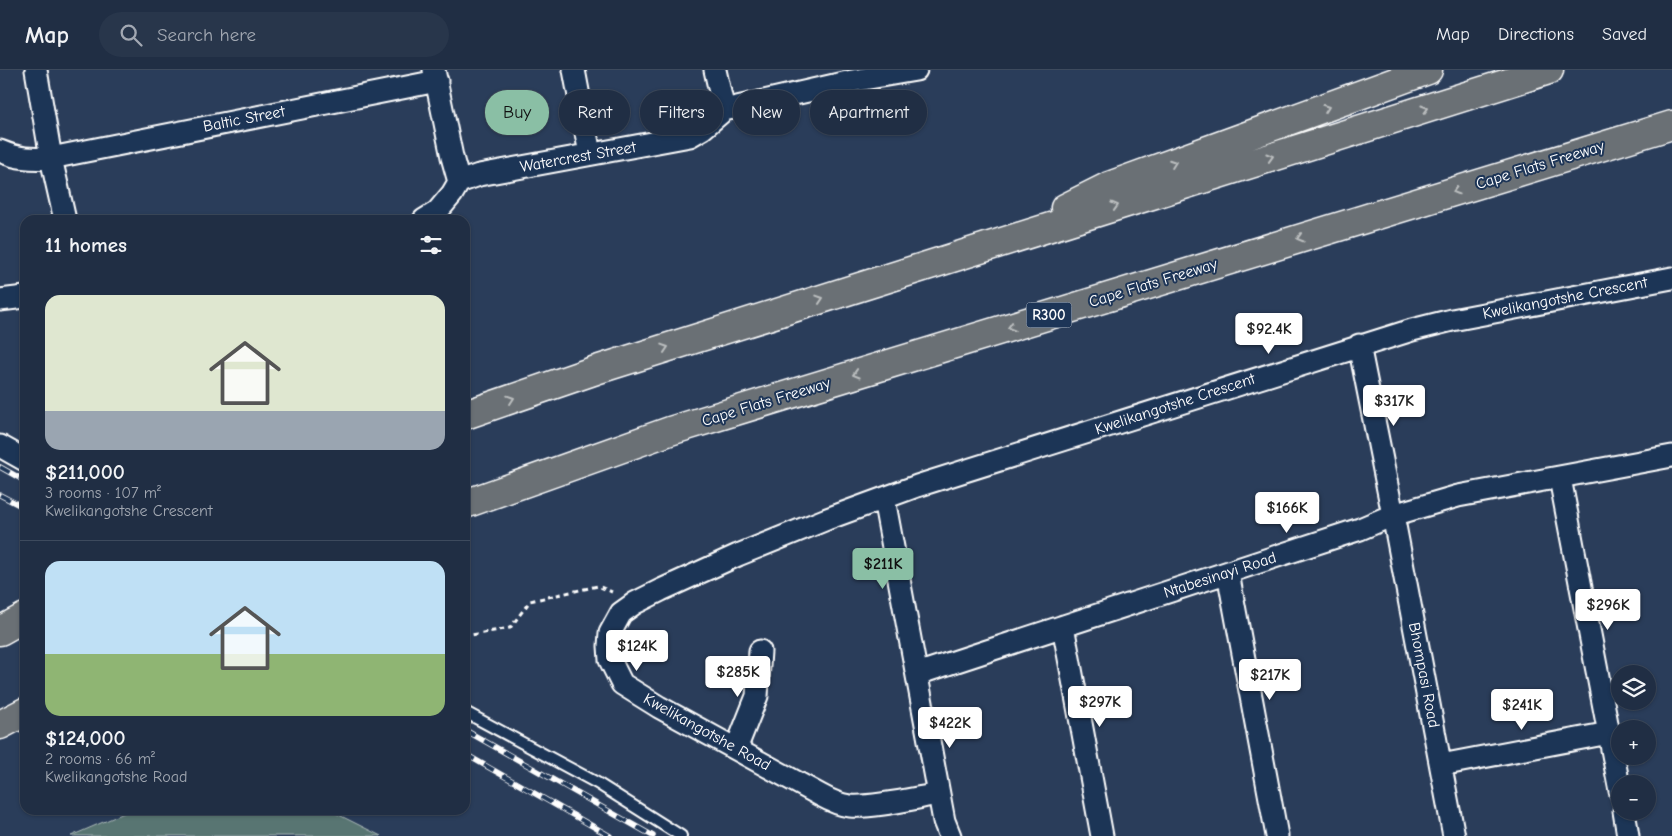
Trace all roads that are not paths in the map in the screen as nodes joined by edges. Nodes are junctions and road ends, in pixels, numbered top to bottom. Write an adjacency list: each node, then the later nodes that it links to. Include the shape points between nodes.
1 (36, 70): 15 (street)
2 (574, 70): 14 (street)
3 (716, 70): 9 (street)
4 (916, 70): 8 (street, Watercrest Street)
5 (1428, 70): 19 (highway, one-way to 5, via 1109,186)
6 (1549, 70): 19 (highway, one-way to 6)
7 (435, 76): 15 (street, Baltic Street); 16 (street)
8 (851, 76): 9 (street, Watercrest Street)
9 (724, 110): 14 (street, Watercrest Street, via 690,136)
10 (1672, 124): 11 (highway, Cape Flats Freeway / R300)
11 (1636, 136): 12 (highway); 30 (highway, Cape Flats Freeway / R300, one-way to 30, via 670,431)
12 (1672, 137)
13 (0, 151): 15 (street, Baltic Street, via 26,159)
14 (590, 154): 16 (street, Watercrest Street, via 479,175)
15 (51, 158): 17 (street)
16 (459, 182): 18 (street)
17 (64, 215)
18 (432, 215)
19 (985, 247): 24 (highway, one-way to 19)
20 (1672, 278): 23 (street, Kwelikangotshe Crescent, via 1452,320)
21 (20, 298): 22 (street)
22 (0, 300)
23 (1359, 345): 29 (street, Kwelikangotshe Crescent); 31 (street, Bhompasi Road)
24 (470, 413)
25 (0, 446): 27 (street)
26 (1672, 456): 28 (street, Ntabesinayi Road)
27 (20, 457)
28 (1560, 478): 31 (street, Ntabesinayi Road, via 1458,496); 41 (street)
29 (884, 499): 37 (street); 42 (street, Kwelikangotshe Road, via 738,555 635,603 621,613 610,633 609,646 610,660 622,684)
30 (470, 502)
31 (1393, 515): 32 (street, Ntabesinayi Road); 43 (street, Bhompasi Road)
32 (1228, 573): 34 (street, Ntabesinayi Road); 50 (street)
33 (20, 620): 35 (highway)
34 (1063, 626): 37 (street, Ntabesinayi Road); 49 (street)
35 (0, 631)
36 (760, 651): 42 (street, via 758,696)
37 (917, 674): 45 (street)
38 (20, 714): 40 (highway)
39 (470, 715): 47 (lane, via 597,783)
40 (0, 724)
41 (1609, 734): 43 (street); 44 (street)
42 (736, 749): 45 (street, Kwelikangotshe Road, via 832,802 850,806)
43 (1441, 764): 51 (street, Bhompasi Road)
44 (1617, 775)
45 (940, 794): 48 (street)
46 (1625, 820): 52 (street)
47 (681, 836)
48 (950, 836)
49 (1102, 836)
50 (1277, 836)
51 (1454, 836)
52 (1628, 836)

